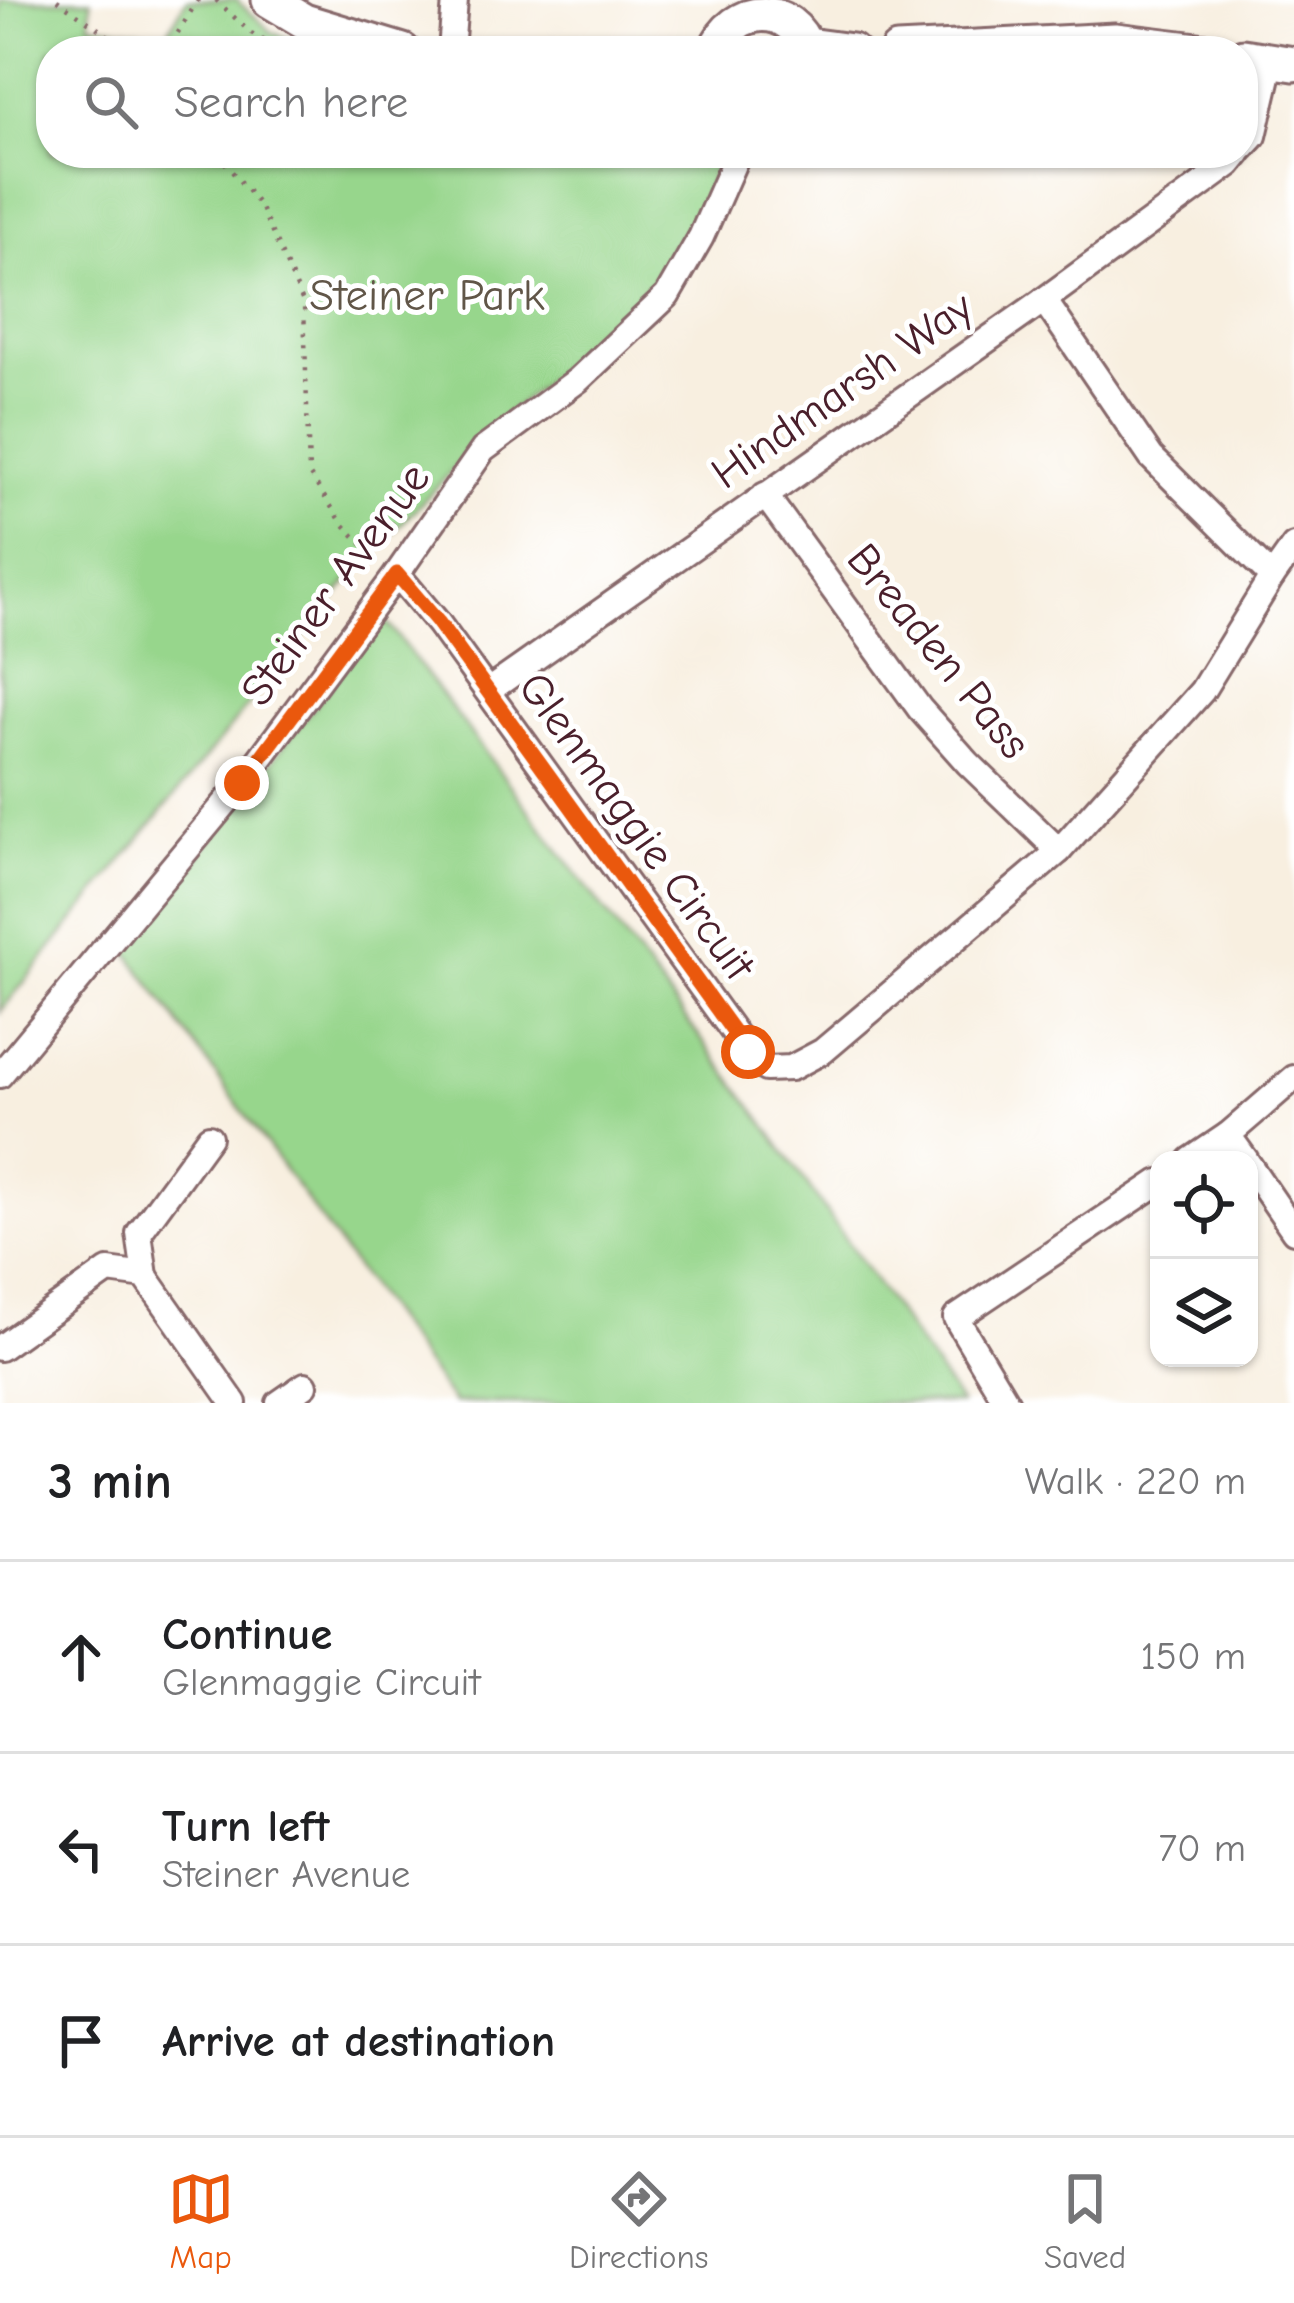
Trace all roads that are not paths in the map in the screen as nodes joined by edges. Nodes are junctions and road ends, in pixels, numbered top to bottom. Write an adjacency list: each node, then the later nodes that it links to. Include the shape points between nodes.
1 (269, 0): 4 (street)
2 (455, 0): 5 (street)
3 (782, 22): 6 (street, via 735,22); 7 (street)
4 (354, 36)
5 (452, 36)
6 (724, 36)
7 (816, 36)
8 (1270, 59): 9 (street, Hindmarsh Way)
9 (1258, 117)
10 (731, 168): 15 (street, Steiner Avenue, via 667,296 578,380 483,450)
11 (1225, 168): 12 (street, Hindmarsh Way)
12 (1044, 300): 13 (street, Hindmarsh Way); 16 (street, via 1151,458)
13 (765, 495): 17 (street, Hindmarsh Way); 18 (street, Breaden Pass, via 920,709)
14 (1294, 546): 16 (street, Glenmaggie Circuit)
15 (397, 574): 17 (street, Glenmaggie Circuit); 19 (street, Steiner Avenue, via 242,783)
16 (1272, 577): 18 (street, Glenmaggie Circuit, via 1202,691)
17 (488, 691): 18 (street, Glenmaggie Circuit, via 766,1069 823,1052)
18 (1059, 851)
19 (0, 1076)
20 (1294, 1078): 21 (street)
21 (1228, 1135): 23 (street); 24 (street)
22 (208, 1137): 28 (street, via 139,1233)
23 (1204, 1151)
24 (1239, 1151)
25 (1258, 1178): 27 (street)
26 (1150, 1187): 33 (street, via 956,1318)
27 (1294, 1231)
28 (145, 1276): 29 (street, via 109,1271); 31 (street)
29 (0, 1348)
30 (305, 1385): 32 (street)
31 (234, 1403)
32 (279, 1403)
33 (1007, 1403)

